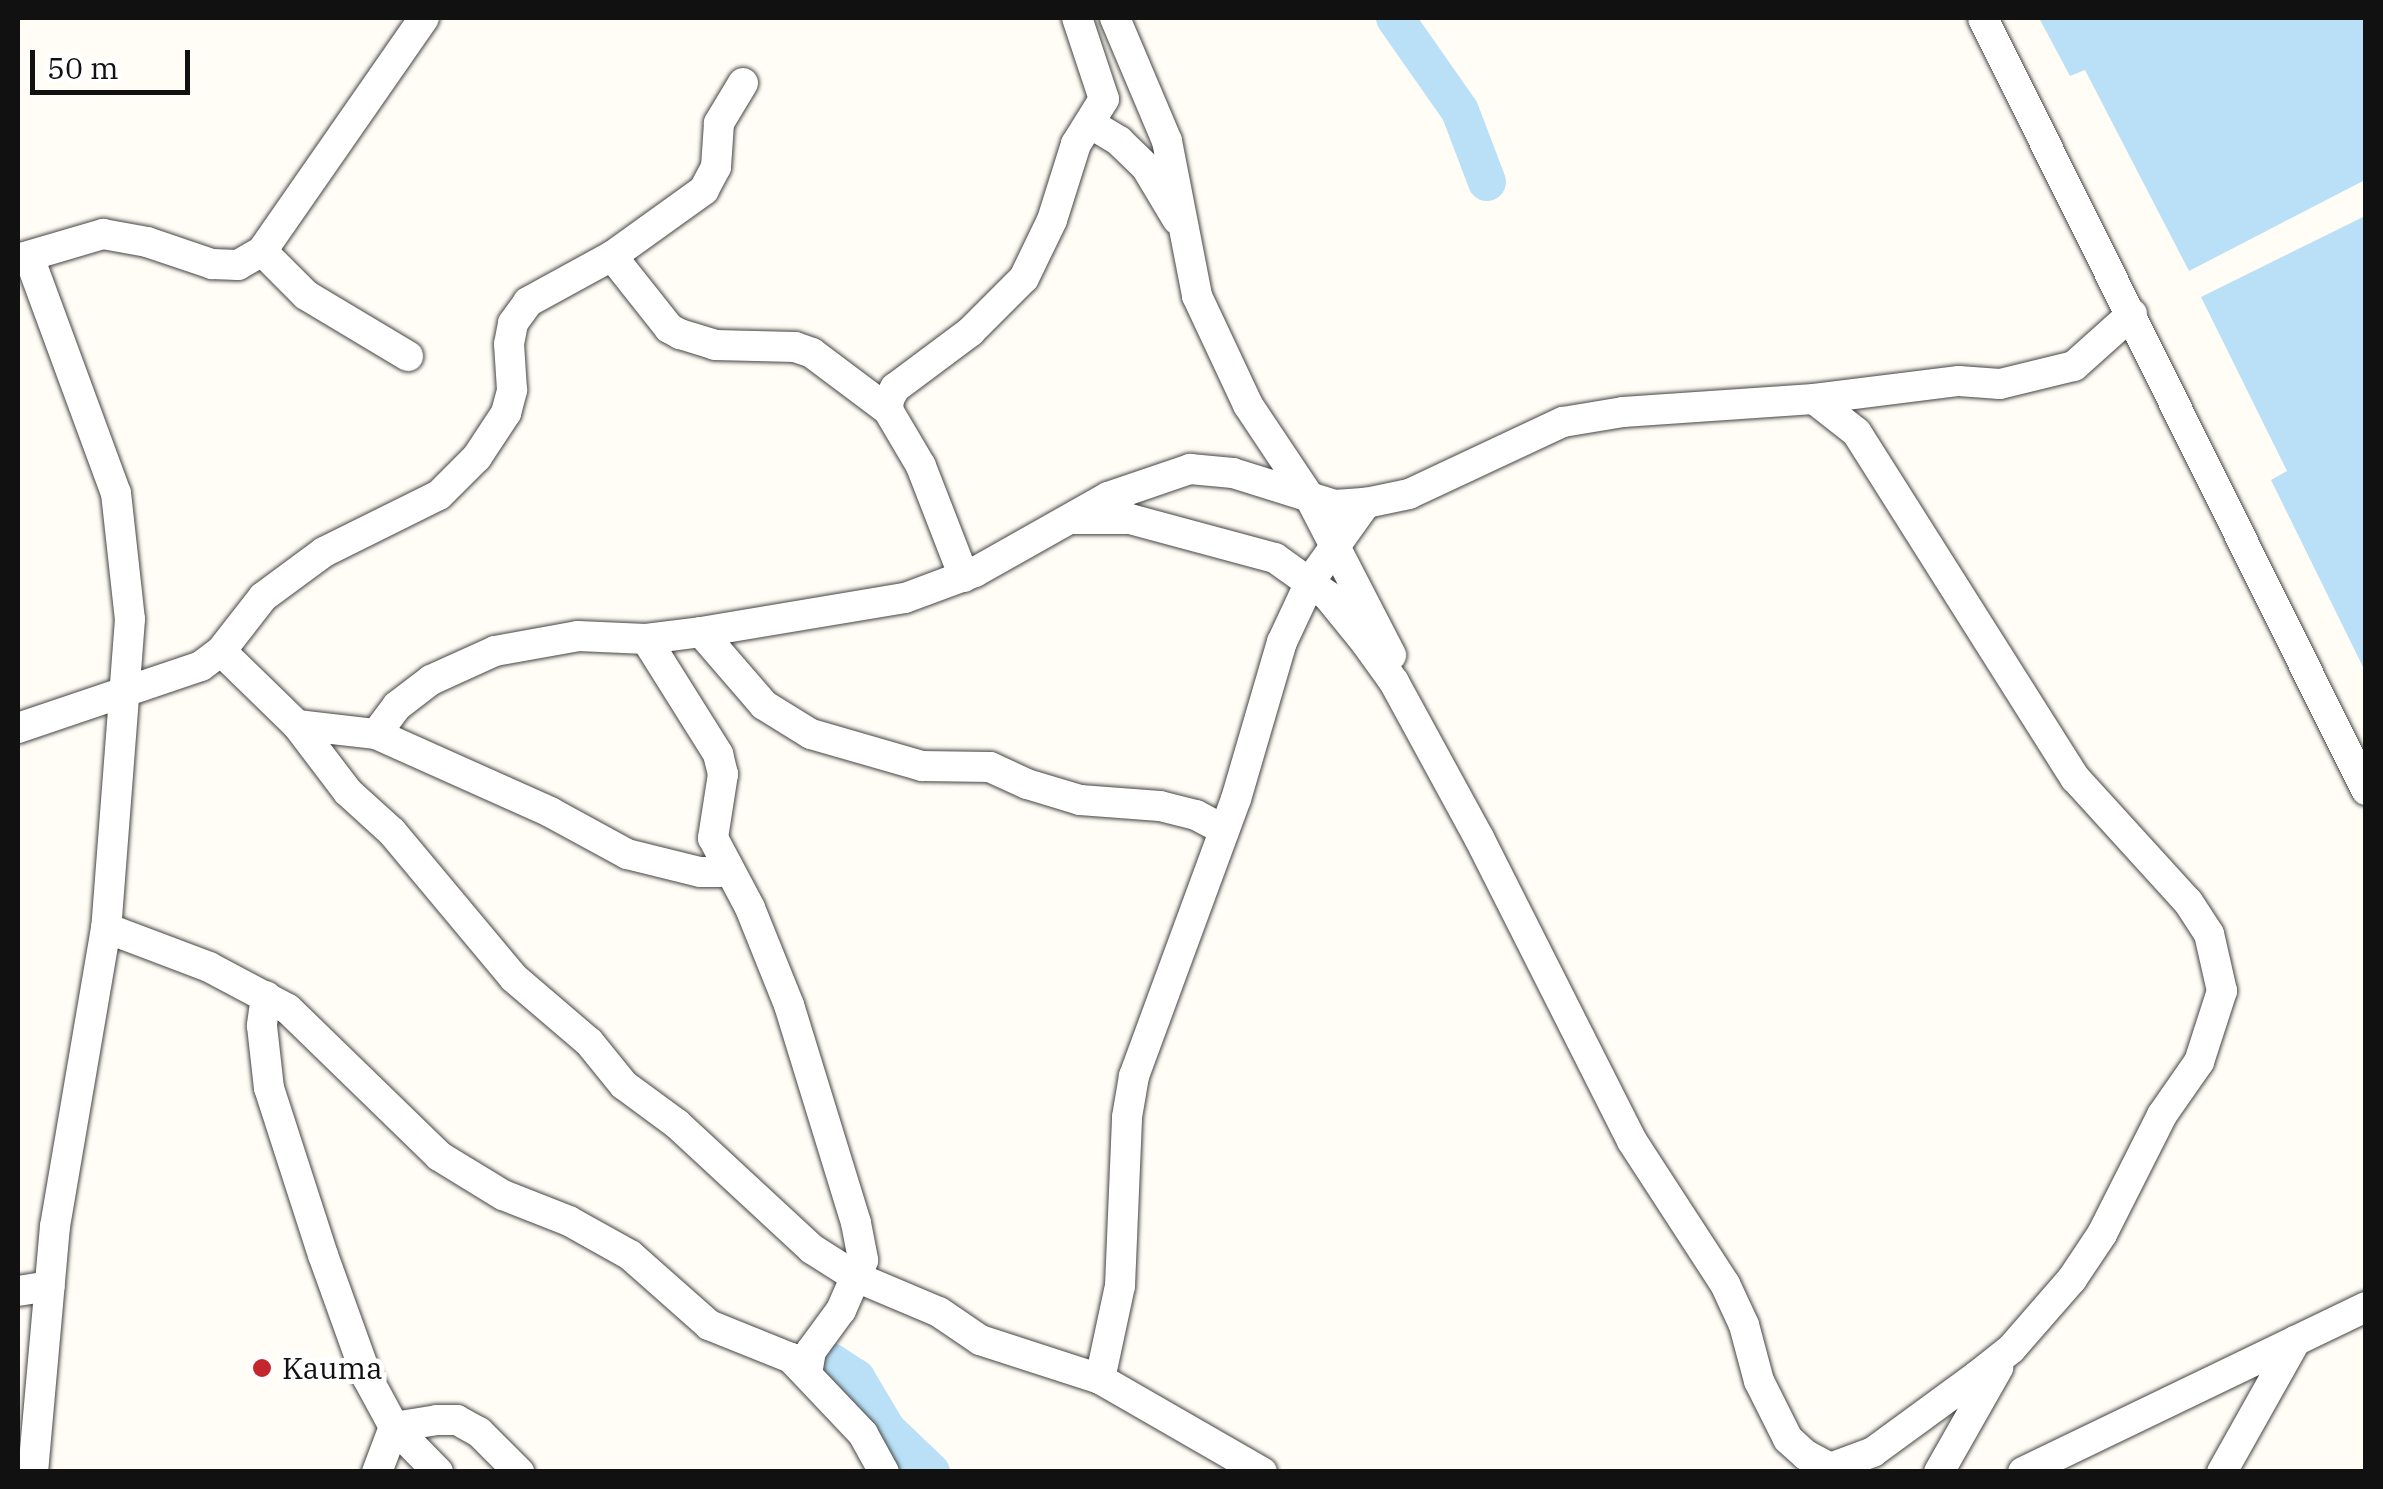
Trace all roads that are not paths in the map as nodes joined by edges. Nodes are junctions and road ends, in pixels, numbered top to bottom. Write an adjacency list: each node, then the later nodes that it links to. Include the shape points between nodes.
1 (424, 18): 8 (street)
2 (1077, 18): 6 (street, via 1104,99)
3 (1115, 18): 7 (street, via 1167,141 1179,183)
4 (1983, 18): 11 (street)
5 (742, 84): 9 (street, via 719,124 716,167 704,190)
6 (1091, 124): 7 (street, via 1146,167); 14 (street, via 1076,144 1052,220 1024,278 970,332 895,388)
7 (1181, 226): 15 (street, via 1198,296 1248,405)
8 (262, 251): 10 (street, via 238,264 212,264 104,234); 12 (street, via 306,295)
9 (612, 256): 14 (street, via 669,328 716,344 812,354); 23 (street, via 528,302 511,334 506,413 456,480 409,512 324,552 263,597)
10 (23, 258): 25 (street, via 116,492 130,619)
11 (2132, 314): 13 (street, via 2074,366 2000,384 1959,382); 29 (street)
12 (408, 356)
13 (1814, 399): 16 (street, via 1562,422 1409,494); 38 (street, via 1856,432 2075,778 2188,902 2219,964 2222,991 2199,1062 2162,1115 2092,1250)
14 (888, 410): 19 (street, via 921,466)
15 (1310, 498): 16 (street); 17 (street, via 1233,472 1190,469 1146,480); 18 (street)
16 (1366, 503): 18 (street)
17 (1071, 519): 19 (street); 20 (street, via 1180,530 1274,558)
18 (1335, 546): 20 (street); 24 (street, via 1390,648)
19 (964, 577): 21 (street, via 905,598)
20 (1311, 580): 24 (street); 30 (street, via 1262,699)
21 (701, 632): 22 (street); 30 (street, via 764,705 811,734 922,766 990,766 1080,800 1160,806 1196,814)
22 (646, 639): 28 (street, via 578,636 495,650 431,680 396,706); 31 (street, via 718,754 722,774 713,838)
23 (221, 651): 25 (street, via 176,678); 26 (street)
24 (1394, 682): 42 (street, via 1632,1141 1726,1284 1759,1381 1788,1438)
25 (127, 690): 27 (street); 32 (street)
26 (297, 725): 28 (street); 34 (street, via 514,978 768,1212)
27 (18, 728)
28 (376, 734): 31 (street, via 627,854 700,872)
29 (2366, 790)
30 (1224, 830): 40 (street, via 1134,1076 1126,1117 1120,1286)
31 (730, 872): 34 (street, via 768,950 805,1055 856,1223 863,1260)
32 (106, 928): 33 (street); 35 (street, via 75,1096)
33 (266, 996): 39 (street, via 313,1030 439,1156 503,1194 596,1234 630,1255 708,1325 792,1358); 41 (street, via 263,1050 280,1128 367,1377)
34 (856, 1277): 39 (street, via 811,1351); 40 (street, via 938,1312 980,1340)
35 (27, 1288): 43 (street)
36 (2366, 1307): 37 (street)
37 (2296, 1340): 50 (street); 51 (street)
38 (2010, 1349): 42 (street, via 1873,1452); 49 (street)
39 (808, 1373): 47 (street, via 864,1434)
40 (1100, 1379): 48 (street)
41 (394, 1427): 44 (street); 45 (street); 46 (street, via 457,1420)
42 (1831, 1470)
43 (33, 1472)
44 (377, 1472)
45 (438, 1472)
46 (520, 1472)
47 (884, 1472)
48 (1262, 1472)
49 (1939, 1472)
50 (2023, 1472)
51 (2222, 1472)

